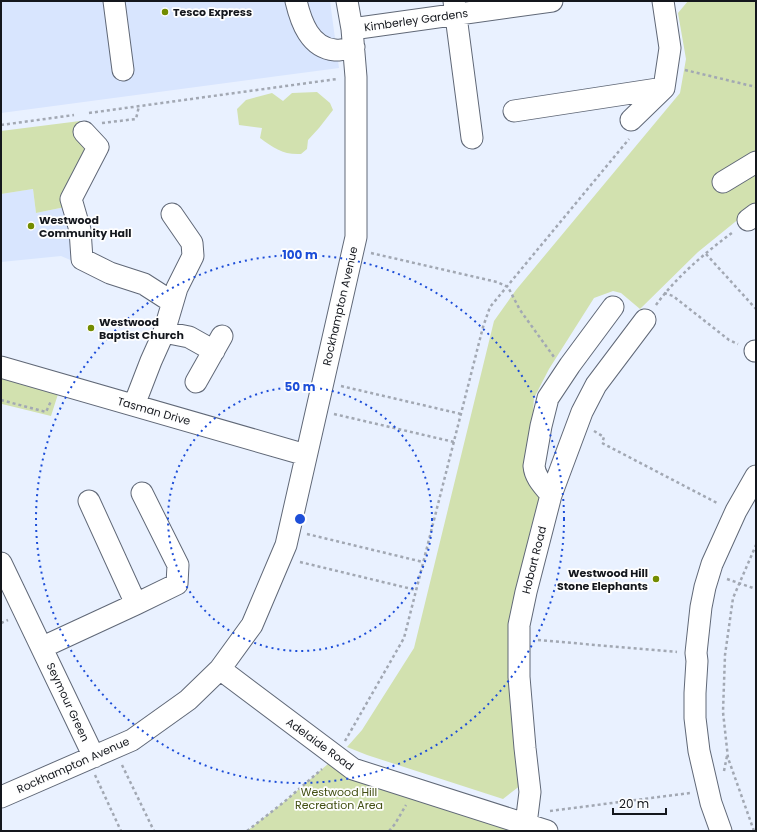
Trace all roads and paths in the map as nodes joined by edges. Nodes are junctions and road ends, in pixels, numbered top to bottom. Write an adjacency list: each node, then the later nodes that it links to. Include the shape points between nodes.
1 (114, 1): 9 (street)
2 (296, 1): 7 (street, Kimberley Gardens, via 304,28 322,47 335,51)
3 (347, 1): 7 (street, Rockhampton Avenue)
4 (552, 1): 6 (street, Kimberley Gardens)
5 (662, 1): 8 (street, via 670,48)
6 (455, 8): 7 (street, Kimberley Gardens); 18 (street)
7 (353, 38): 10 (street, Rockhampton Avenue)
8 (667, 66): 11 (path); 12 (street)
9 (123, 70)
10 (356, 76): 13 (path); 23 (street, Rockhampton Avenue, via 356,237)
11 (756, 87)
12 (664, 88): 14 (street); 16 (street)
13 (139, 106): 15 (path); 15 (path, via 136,119 83,125)
14 (514, 110)
15 (82, 120): 17 (path); 27 (street, via 98,147 71,199 80,230 82,259 110,273 144,284)
16 (631, 120): 25 (path, via 637,129)
17 (1, 125)
18 (472, 138)
19 (756, 162): 20 (street)
20 (723, 182)
21 (172, 214): 27 (street, via 192,243 193,256)
22 (752, 217): 24 (path)
23 (353, 249): 25 (path); 35 (street, Rockhampton Avenue)
24 (706, 254): 26 (path); 29 (path)
25 (508, 287): 37 (path, via 520,310 556,359); 41 (path, via 490,307)
26 (664, 293): 30 (path); 32 (path, via 673,296 732,342)
27 (172, 302): 31 (street)
28 (613, 307): 37 (street)
29 (756, 309)
30 (645, 320): 42 (street, Hobart Road, via 596,385)
31 (164, 332): 34 (street, via 218,344); 39 (street)
32 (756, 351)
33 (1, 367): 36 (street, Tasman Drive)
34 (196, 382)
35 (323, 382): 40 (street, Rockhampton Avenue); 41 (path)
36 (57, 383): 38 (path, via 46,412); 39 (street, Tasman Drive)
37 (557, 385): 47 (street, via 548,398 534,466 537,477)
38 (1, 400)
39 (134, 405): 44 (street, Tasman Drive)
40 (316, 410): 43 (path); 44 (street, Rockhampton Avenue)
41 (461, 414): 43 (path)
42 (578, 421): 47 (street, Hobart Road); 49 (path, via 604,437 602,443)
43 (454, 442): 53 (path)
44 (306, 455): 50 (street, Rockhampton Avenue)
45 (756, 476): 49 (street)
46 (142, 493): 58 (street, via 178,565 177,584)
47 (551, 495): 59 (street, Hobart Road, via 526,592 519,625)
48 (89, 501): 58 (street)
49 (736, 511): 61 (street, via 712,564 705,587)
50 (289, 530): 52 (street, Rockhampton Avenue); 53 (path)
51 (756, 545): 55 (path)
52 (280, 558): 57 (path); 62 (street, Rockhampton Avenue, via 252,625)
53 (423, 562): 57 (path)
54 (1, 563): 60 (street, Seymour Green)
55 (740, 582): 56 (path); 76 (path, via 733,598 725,655 723,712 728,758)
56 (756, 589)
57 (416, 590): 64 (path, via 404,638)
58 (136, 604): 60 (street)
59 (520, 639): 61 (path); 70 (street, Hobart Road, via 519,677 530,792)
60 (43, 648): 65 (street, Seymour Green)
61 (696, 653): 67 (street, via 695,718)
62 (220, 669): 63 (street, Rockhampton Avenue, via 188,700 132,740); 64 (street, Adelaide Road)
63 (114, 748): 65 (street, Rockhampton Avenue); 72 (path)
64 (336, 757): 66 (street, Adelaide Road, via 352,769); 73 (path)
65 (91, 758): 68 (street, Rockhampton Avenue); 71 (path)
66 (414, 789): 70 (street, Adelaide Road); 74 (path)
67 (708, 791): 69 (path); 75 (street)
68 (1, 797)
69 (548, 821): 70 (street, Adelaide Road)
70 (526, 824)
71 (122, 831)
72 (154, 831)
73 (246, 831)
74 (389, 831)
75 (721, 831)
76 (754, 831)

